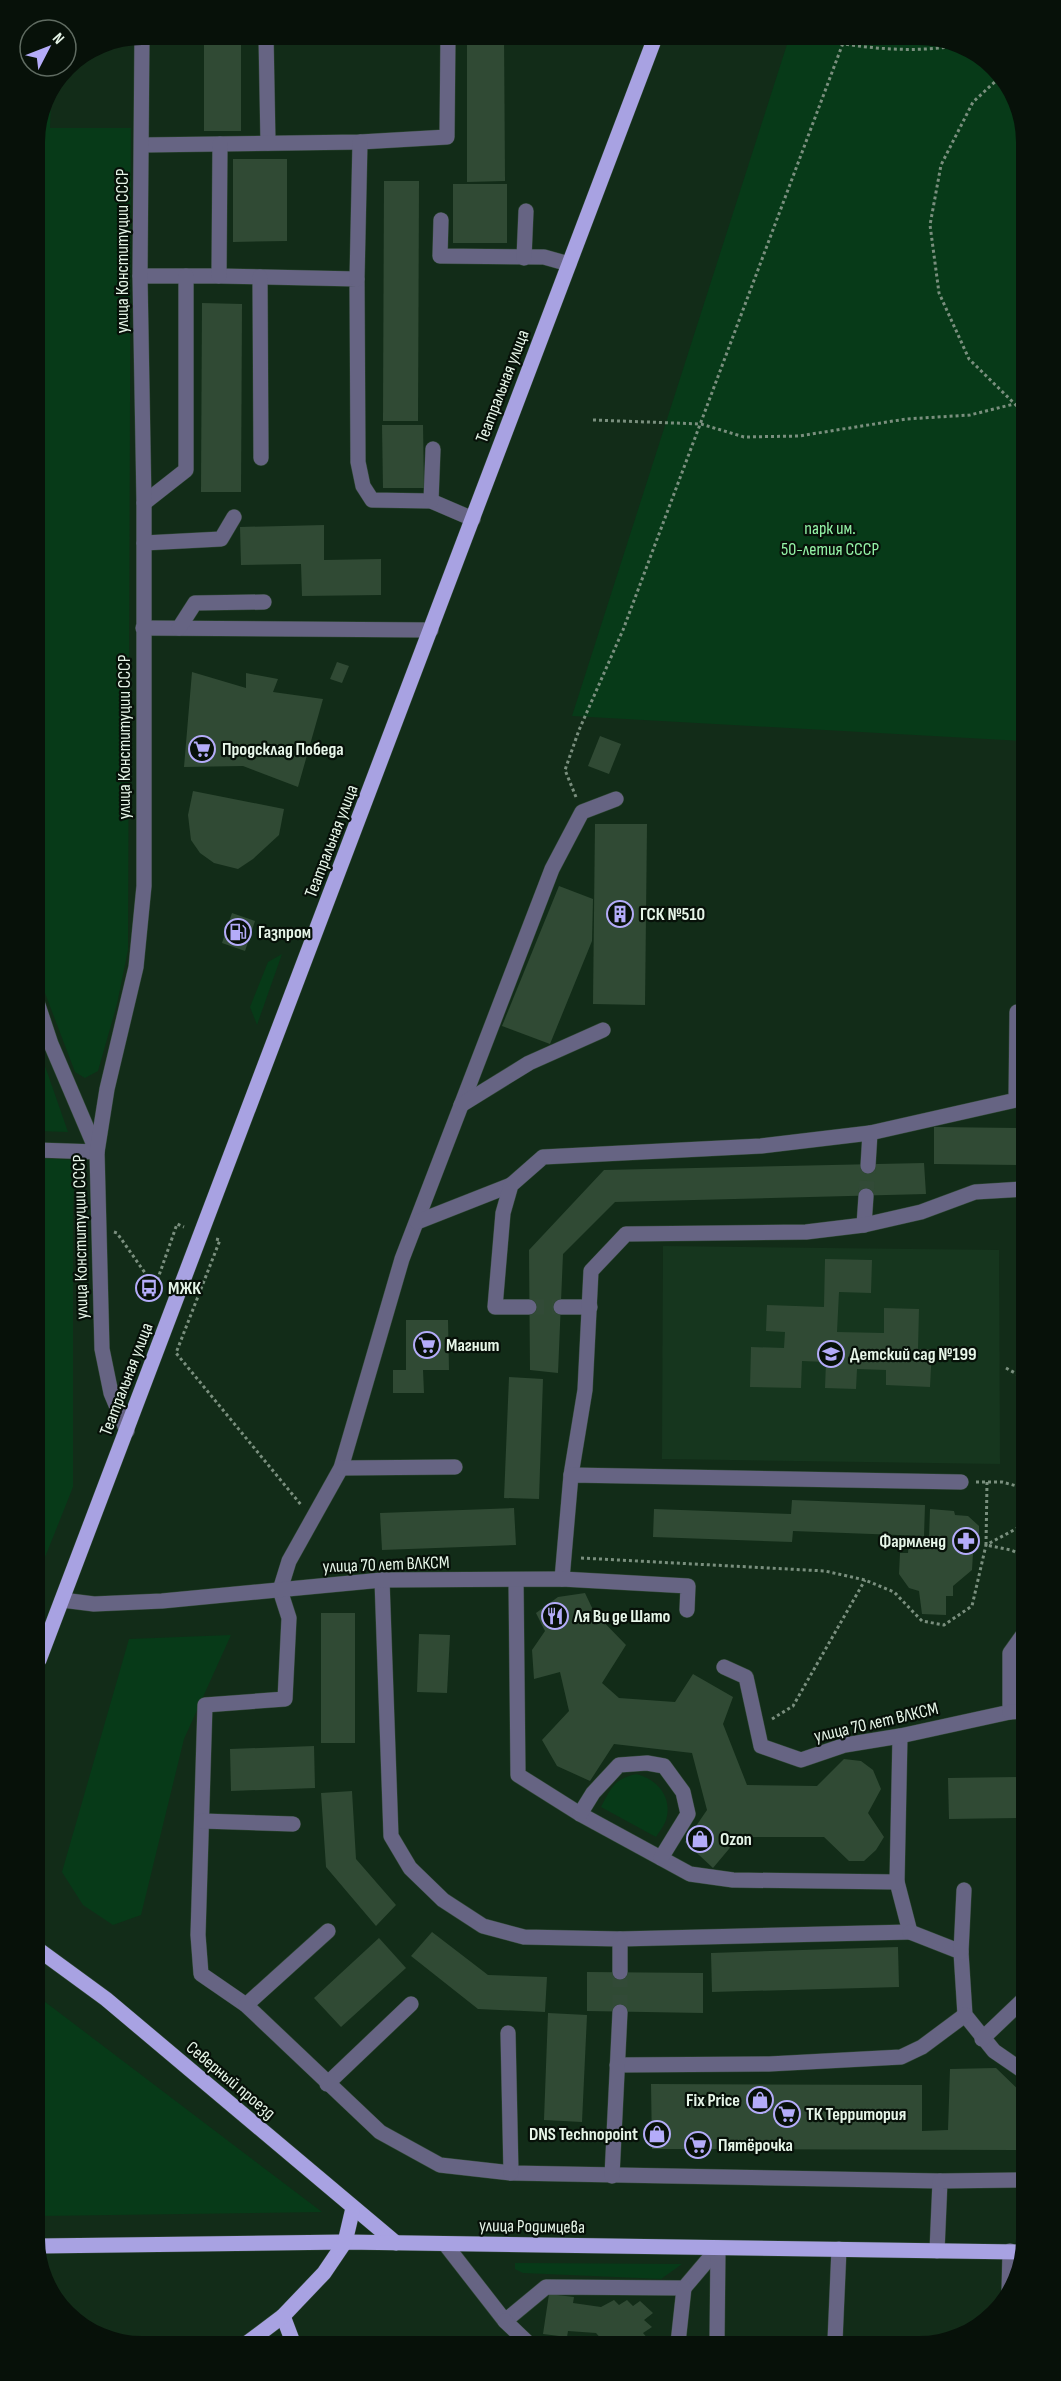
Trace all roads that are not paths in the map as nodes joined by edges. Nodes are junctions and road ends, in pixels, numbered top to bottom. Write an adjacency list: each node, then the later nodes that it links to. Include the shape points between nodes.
1 (142, 45): 8 (street, улица Конституции СССР)
2 (266, 45): 6 (street)
3 (448, 45): 5 (street, via 447,137)
4 (652, 45): 12 (main road, Театральная улица)
5 (360, 142): 6 (street); 17 (street)
6 (268, 143): 7 (street)
7 (220, 144): 8 (street); 15 (street)
8 (142, 145): 13 (street, улица Конституции СССР)
9 (526, 211): 11 (street)
10 (441, 220): 11 (street, via 440,256)
11 (524, 258): 12 (street, via 544,257)
12 (569, 264): 23 (main road, Театральная улица)
13 (140, 276): 14 (street); 21 (street, улица Конституции СССР)
14 (186, 276): 15 (street); 21 (street, via 186,470)
15 (219, 276): 16 (street)
16 (260, 277): 17 (street); 19 (street)
17 (357, 279): 20 (street, via 358,462 363,486 372,501)
18 (433, 449): 20 (street)
19 (261, 458)
20 (431, 501): 23 (street)
21 (144, 503): 24 (street, улица Конституции СССР)
22 (234, 517): 24 (street, via 222,539)
23 (473, 519): 28 (main road, Театральная улица)
24 (144, 543): 26 (street, улица Конституции СССР)
25 (264, 602): 27 (street, via 195,603)
26 (143, 628): 27 (street); 36 (street, улица Конституции СССР, via 141,926)
27 (179, 628): 28 (street)
28 (430, 630): 46 (main road, Театральная улица)
29 (616, 799): 33 (street, via 582,812 552,868)
30 (45, 1026): 36 (street)
31 (603, 1030): 33 (street, via 529,1063)
32 (1016, 1100): 34 (street)
33 (461, 1105): 41 (street)
34 (870, 1133): 37 (street); 38 (street, via 761,1146 543,1157)
35 (45, 1150): 36 (street)
36 (97, 1152): 46 (street, улица Конституции СССР, via 102,1349 111,1393)
37 (868, 1166)
38 (511, 1185): 41 (street); 43 (street, via 503,1213 495,1307)
39 (1016, 1189): 42 (street, via 975,1191 921,1212)
40 (866, 1196): 42 (street)
41 (417, 1221): 48 (street, via 402,1259)
42 (864, 1225): 45 (street, via 806,1232 626,1234 591,1271)
43 (529, 1307)
44 (561, 1307): 45 (street)
45 (590, 1307): 49 (street, via 585,1390)
46 (127, 1431): 55 (main road, Театральная улица)
47 (455, 1467): 48 (street)
48 (341, 1468): 54 (street, via 289,1561)
49 (571, 1475): 50 (street); 51 (street)
50 (961, 1482)
51 (562, 1579): 53 (street, улица 70 лет ВЛКСМ); 56 (street, улица 70 лет ВЛКСМ, via 688,1586)
52 (382, 1580): 53 (street, улица 70 лет ВЛКСМ); 54 (street, улица 70 лет ВЛКСМ); 71 (street, via 391,1836 410,1868 443,1900 483,1926 524,1937)
53 (516, 1580): 63 (street, via 518,1775)
54 (280, 1590): 55 (street, улица 70 лет ВЛКСМ, via 162,1601 94,1604); 64 (street, via 289,1618 285,1699 205,1705)
55 (62, 1600): 57 (main road, Театральная улица)
56 (687, 1610)
57 (45, 1644)
58 (1016, 1645): 60 (street, улица 70 лет ВЛКСМ, via 1010,1653)
59 (724, 1667): 62 (street, улица 70 лет ВЛКСМ, via 746,1677 761,1746 801,1760 844,1745)
60 (1016, 1696)
61 (1016, 1711): 62 (street, улица 70 лет ВЛКСМ)
62 (900, 1736): 67 (street)
63 (580, 1814): 66 (street); 66 (street, via 619,1765 664,1766 683,1792 688,1814)
64 (201, 1821): 65 (street); 76 (street, via 201,1974)
65 (293, 1824)
66 (662, 1858): 67 (street, via 690,1874 733,1880)
67 (897, 1882): 70 (street)
68 (964, 1890): 72 (street)
69 (328, 1931): 76 (street)
70 (910, 1932): 71 (street); 72 (street)
71 (620, 1939): 74 (street)
72 (961, 1952): 79 (street)
73 (45, 1954): 89 (main road, Северный проезд, via 106,1999)
74 (620, 1972)
75 (411, 2004): 84 (street)
76 (246, 2005): 84 (street)
77 (1016, 2007): 81 (street)
78 (620, 2012): 82 (street)
79 (965, 2014): 81 (street); 82 (street, via 922,2047 901,2057 769,2064)
80 (508, 2033): 85 (street)
81 (982, 2039): 83 (street)
82 (617, 2065): 86 (street)
83 (1016, 2066)
84 (327, 2084): 85 (street, via 380,2132 440,2165)
85 (511, 2173): 86 (street)
86 (612, 2176): 88 (street)
87 (1016, 2180): 88 (street)
88 (940, 2181): 96 (street)
89 (353, 2208): 90 (main road); 91 (main road, Северный проезд)
90 (345, 2242): 91 (main road, улица Родимцева); 93 (main road, улица Родимцева); 99 (main road, via 324,2273)
91 (396, 2243): 92 (main road, улица Родимцева)
92 (446, 2244): 94 (main road, улица Родимцева); 100 (street)
93 (46, 2246)
94 (718, 2248): 95 (main road, улица Родимцева); 98 (street); 105 (street)
95 (839, 2249): 96 (main road, улица Родимцева); 106 (street)
96 (937, 2251): 97 (main road, улица Родимцева)
97 (1015, 2251)
98 (684, 2288): 100 (street, via 546,2287); 104 (street)
99 (284, 2316): 101 (main road); 102 (main road)
100 (505, 2321): 103 (street)
101 (257, 2336)
102 (291, 2336)
103 (521, 2336)
104 (679, 2336)
105 (717, 2336)
106 (835, 2336)

